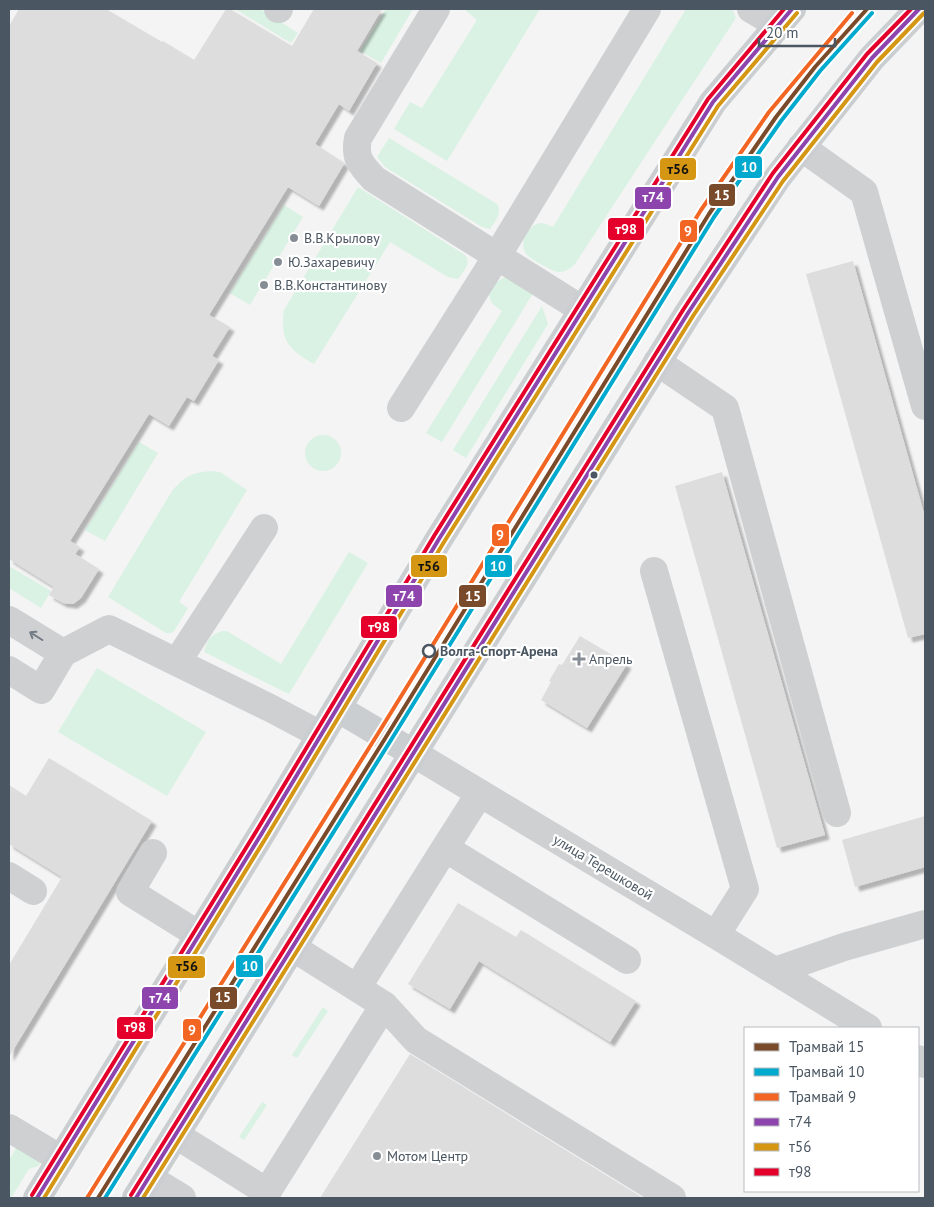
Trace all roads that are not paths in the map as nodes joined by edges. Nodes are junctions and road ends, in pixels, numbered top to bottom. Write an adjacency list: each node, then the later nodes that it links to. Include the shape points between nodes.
1 (436, 9): 7 (street, via 358,138 358,159 374,179)
2 (648, 9): 7 (street)
3 (751, 9): 5 (street)
4 (919, 9): 6 (main road, via 872,58)
5 (785, 17): 8 (main road, via 714,102)
6 (801, 147): 9 (main road); 10 (street, via 864,192)
7 (497, 256): 8 (street); 11 (street)
8 (583, 310): 18 (main road)
9 (657, 362): 20 (main road); 22 (street, via 725,408)
10 (925, 406)
11 (401, 408)
12 (264, 528): 16 (street)
13 (654, 570): 29 (street, via 745,889)
14 (9, 620): 15 (street, one-way to 14)
15 (63, 653): 16 (street, via 109,629); 17 (street, via 41,690)
16 (177, 662): 19 (street)
17 (9, 670)
18 (337, 708): 19 (main road); 20 (main road, улица Терешковой)
19 (321, 735): 28 (main road)
20 (414, 753): 21 (street, улица Терешковой); 30 (main road)
21 (480, 793): 23 (street); 29 (street, улица Терешковой)
22 (837, 813)
23 (445, 848): 31 (street); 33 (street)
24 (153, 853): 28 (street, via 130,892)
25 (9, 876): 26 (street)
26 (33, 891)
27 (925, 924): 32 (street)
28 (199, 934): 38 (main road)
29 (716, 934): 32 (street, улица Терешковой)
30 (292, 947): 33 (street); 37 (main road)
31 (626, 960)
32 (775, 971): 35 (street, улица Терешковой)
33 (358, 988): 34 (street)
34 (384, 1005): 37 (street, via 267,1192); 42 (street, via 416,1040)
35 (866, 1027)
36 (9, 1128): 38 (street)
37 (176, 1134): 39 (main road)
38 (61, 1159): 40 (main road)
39 (143, 1188): 41 (street)
40 (37, 1198)
41 (182, 1198)
42 (672, 1198)

